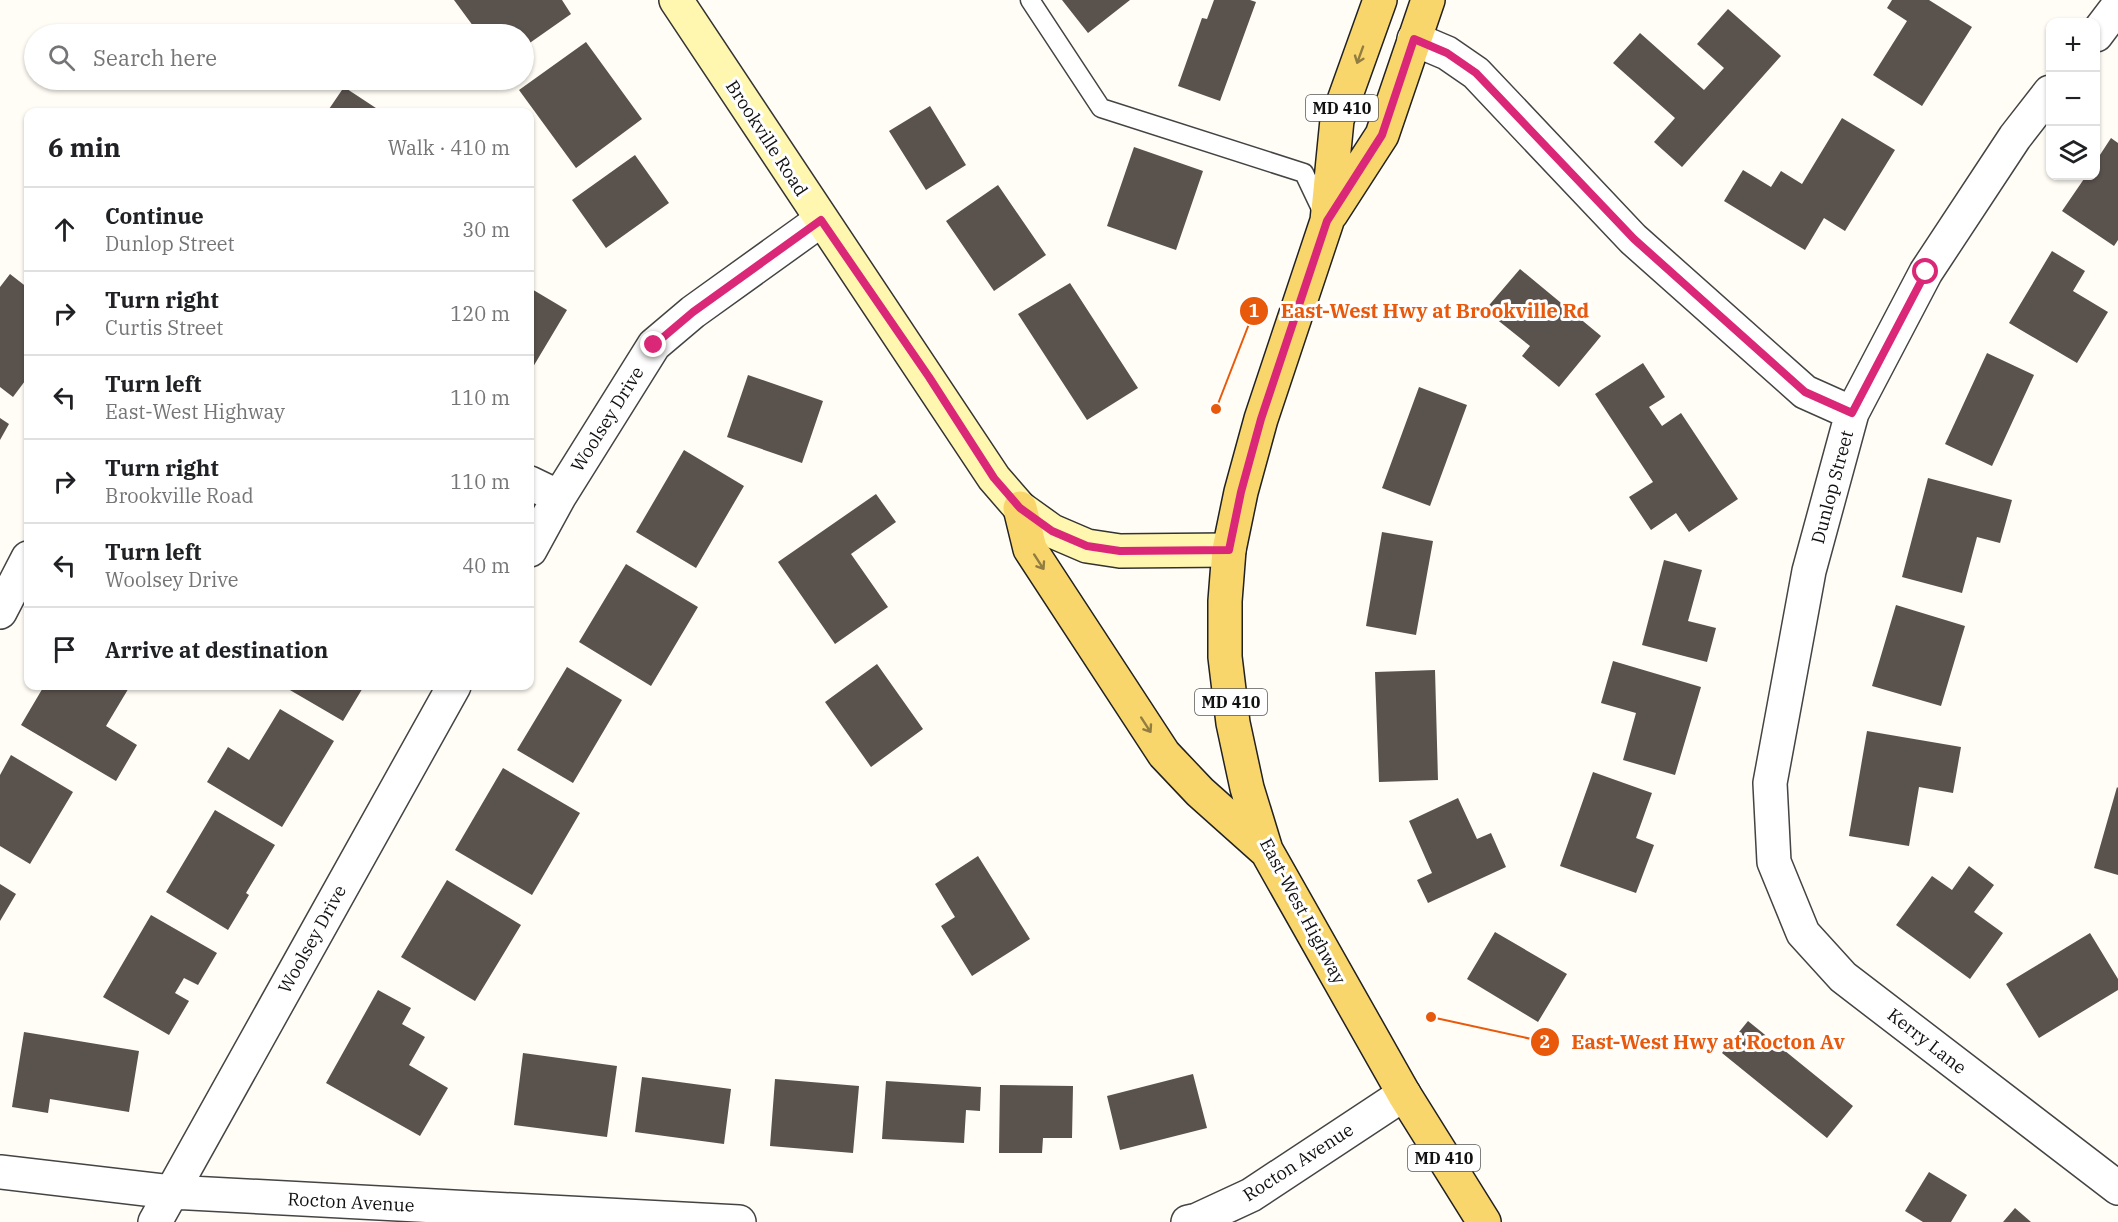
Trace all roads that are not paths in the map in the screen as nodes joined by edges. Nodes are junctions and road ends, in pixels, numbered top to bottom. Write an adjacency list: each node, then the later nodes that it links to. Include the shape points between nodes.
1 (676, 0): 9 (main road, Brookville Road)
2 (1030, 0): 10 (lane, via 1101,108 1304,173)
3 (1380, 0): 10 (main road, East-West Highway / MD 410, one-way to 10, via 1337,120)
4 (1428, 0): 7 (main road, East-West Highway / MD 410)
5 (2118, 6): 6 (street)
6 (2100, 30)
7 (1414, 39): 10 (main road, East-West Highway / MD 410, via 1382,135); 11 (street, via 1447,53 1476,73 1634,239 1805,392)
8 (2046, 97): 11 (street, Dunlop Street, via 2015,137 1926,272)
9 (821, 220): 13 (street, Woolsey Drive, via 693,312 654,345); 14 (main road, Brookville Road, via 994,478)
10 (1327, 221): 16 (main road, East-West Highway / MD 410, via 1261,419)
11 (1852, 413): 21 (street, Dunlop Street, via 1809,572 1770,783)
12 (534, 485): 13 (street)
13 (559, 497): 15 (street, Woolsey Drive)
14 (1020, 508): 16 (main road, Brookville Road, via 1052,531 1087,546 1120,551); 20 (main road, one-way to 20, via 1030,549 1164,754)
15 (534, 543)
16 (1229, 550): 20 (main road, East-West Highway / MD 410, via 1225,657 1233,723)
17 (24, 566): 18 (street)
18 (0, 612)
19 (452, 690): 25 (street, Woolsey Drive)
20 (1266, 850): 22 (main road, East-West Highway / MD 410)
21 (1774, 862): 24 (street, Kerry Lane, via 1803,933 1844,977)
22 (1404, 1094): 29 (street, Rocton Avenue, via 1251,1194); 30 (main road, East-West Highway / MD 410)
23 (0, 1172): 25 (street, Rocton Avenue)
24 (2118, 1188)
25 (171, 1192): 26 (street, Rocton Avenue); 27 (street, Woolsey Drive)
26 (585, 1218): 28 (street, Rocton Avenue)
27 (154, 1222)
28 (739, 1222)
29 (1188, 1222)
30 (1484, 1222)

